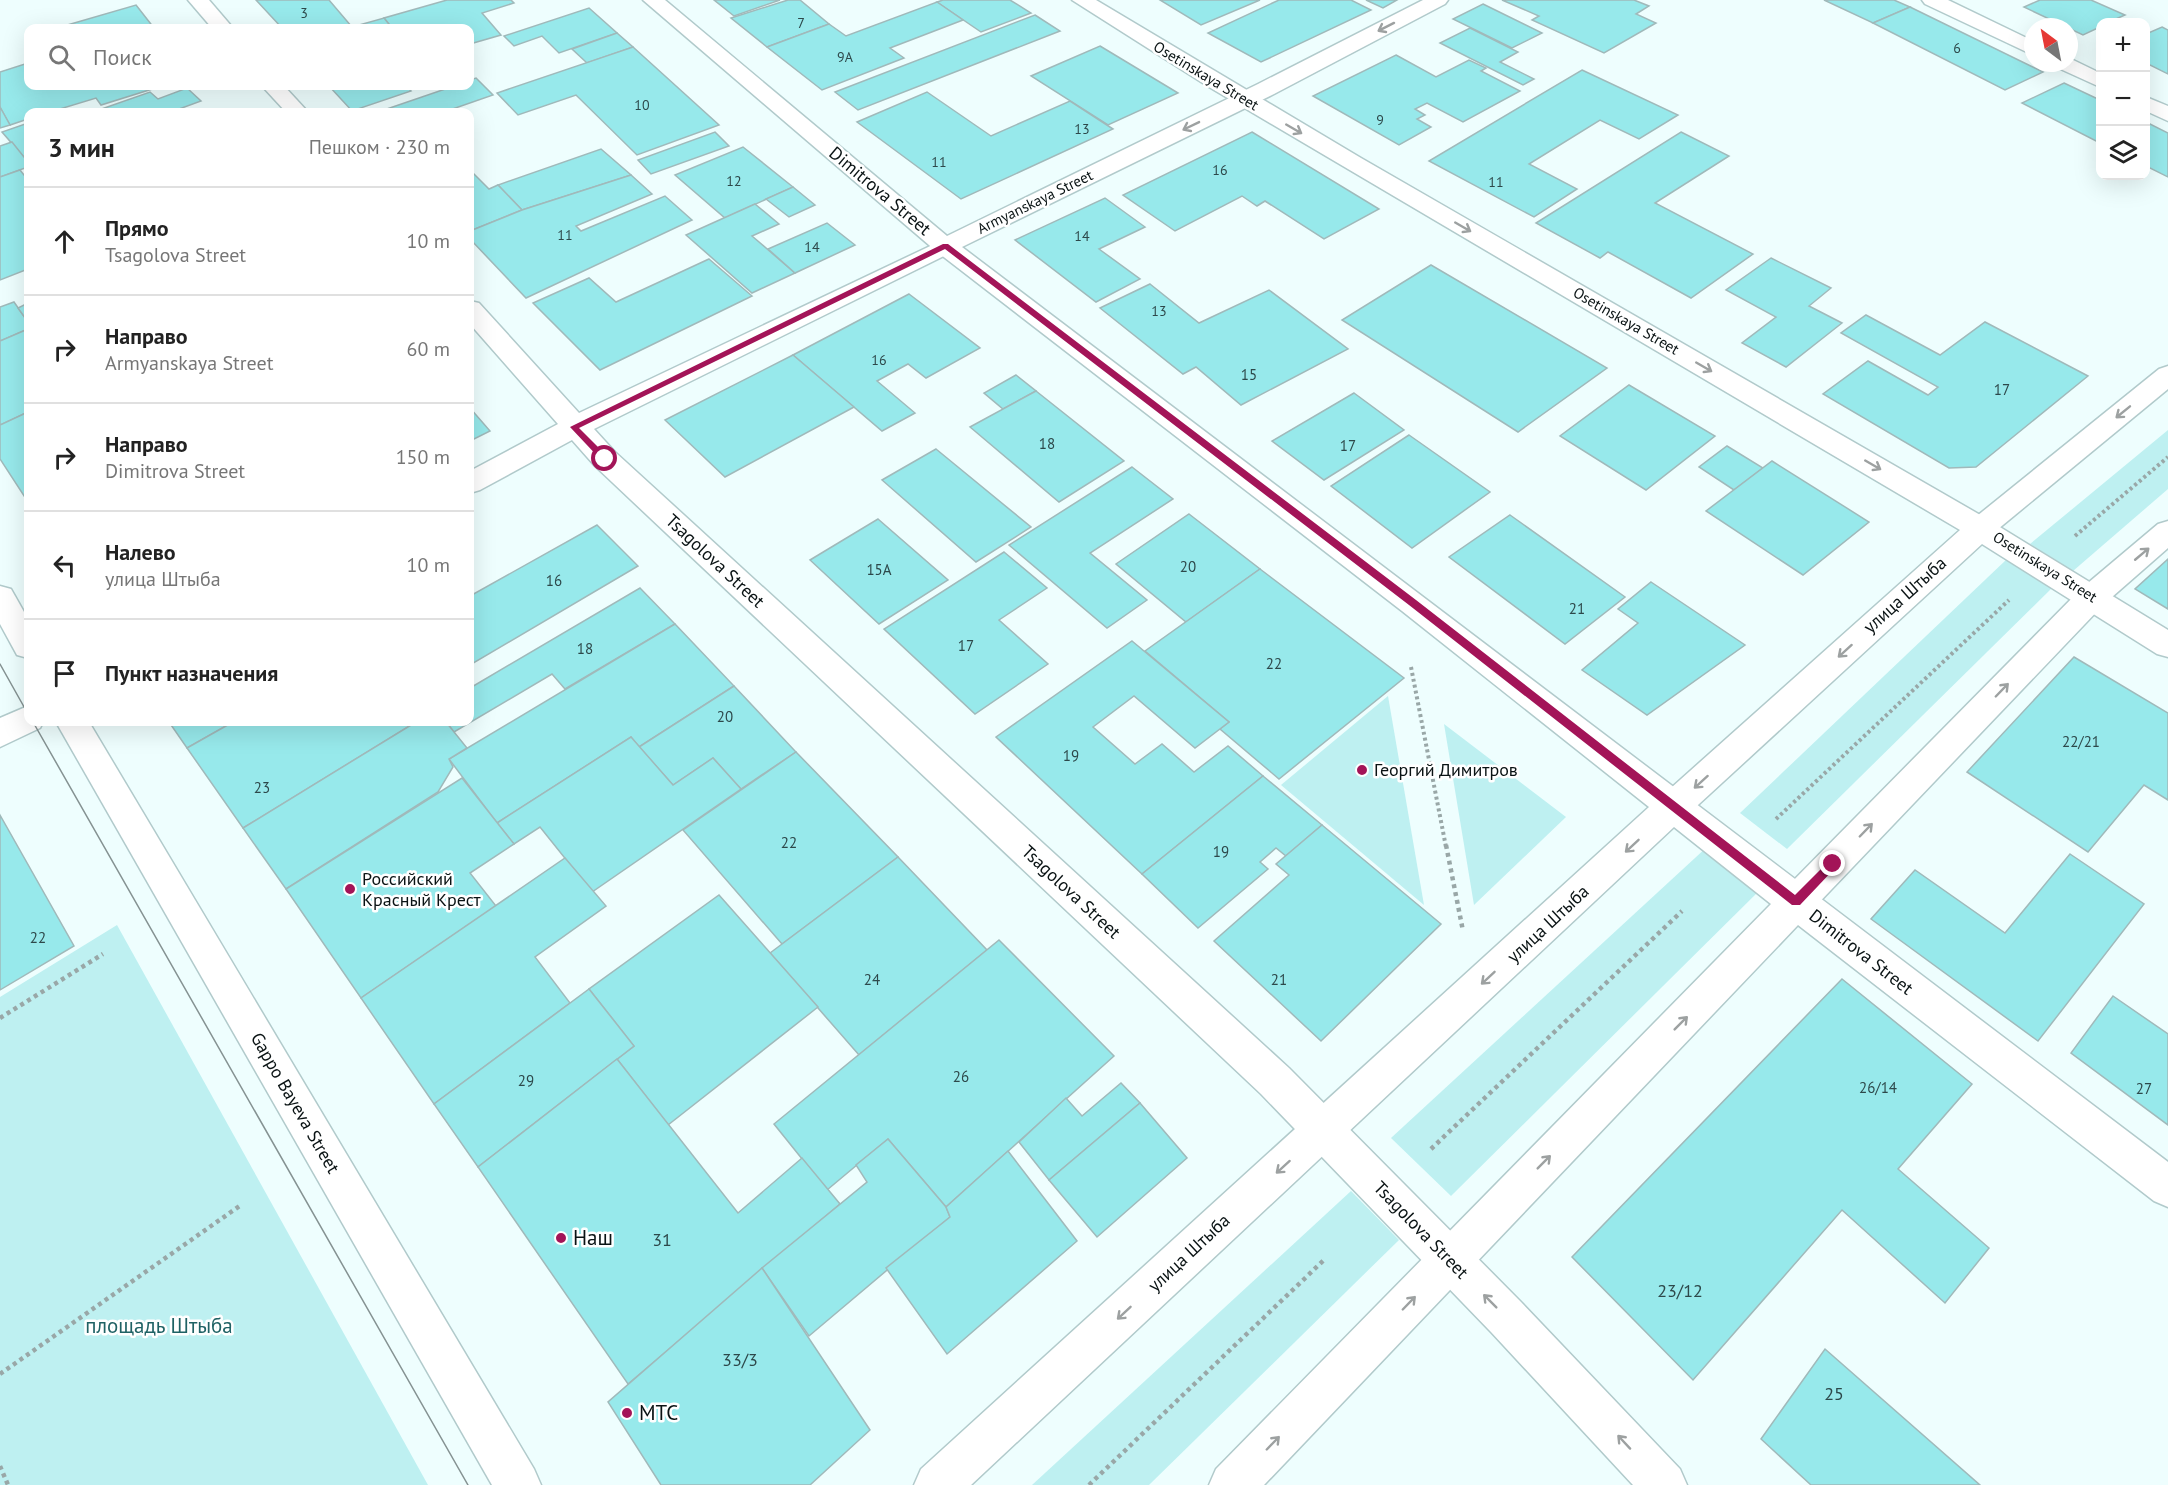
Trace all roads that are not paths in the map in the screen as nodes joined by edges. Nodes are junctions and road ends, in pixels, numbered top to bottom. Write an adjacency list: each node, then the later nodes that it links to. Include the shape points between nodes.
1 (198, 0): 6 (street)
2 (653, 0): 15 (street, Dimitrova Street)
3 (1082, 0): 11 (street, Osetinskaya Street)
4 (1438, 0): 11 (street, Armyanskaya Street, one-way to 11)
5 (1932, 0): 7 (street)
6 (219, 24)
7 (2024, 45)
8 (2078, 70): 9 (street)
9 (2096, 79)
10 (277, 90): 13 (street)
11 (1244, 100): 15 (street, Armyanskaya Street, one-way to 15); 20 (street, Osetinskaya Street, one-way to 20)
12 (2150, 105): 14 (street)
13 (293, 108)
14 (2168, 114)
15 (945, 246): 18 (street, Armyanskaya Street); 29 (street, Dimitrova Street)
16 (474, 314): 18 (street, Tsagolova Street)
17 (2168, 375): 20 (street, улица Штыба, one-way to 20)
18 (574, 427): 19 (street, Armyanskaya Street); 31 (street, Tsagolova Street)
19 (474, 481)
20 (1982, 527): 22 (street, Osetinskaya Street); 29 (street, улица Штыба, one-way to 29)
21 (2168, 532): 22 (street, one-way to 21)
22 (2093, 596): 25 (street, Osetinskaya Street); 30 (street, one-way to 22)
23 (0, 597): 24 (street)
24 (24, 638)
25 (2168, 645)
26 (24, 721): 28 (street)
27 (74, 726): 34 (street, Gappo Bayeva Street)
28 (0, 734)
29 (1674, 806): 30 (street, Dimitrova Street); 31 (street, улица Штыба, one-way to 31)
30 (1796, 902): 32 (street, Dimitrova Street); 33 (street, one-way to 30)
31 (1323, 1130): 33 (street, Tsagolova Street); 35 (street, улица Штыба, one-way to 35)
32 (2168, 1187)
33 (1450, 1260): 36 (street, one-way to 33); 37 (street, Tsagolova Street, one-way to 33)
34 (518, 1485)
35 (938, 1485)
36 (1233, 1485)
37 (1664, 1485)

